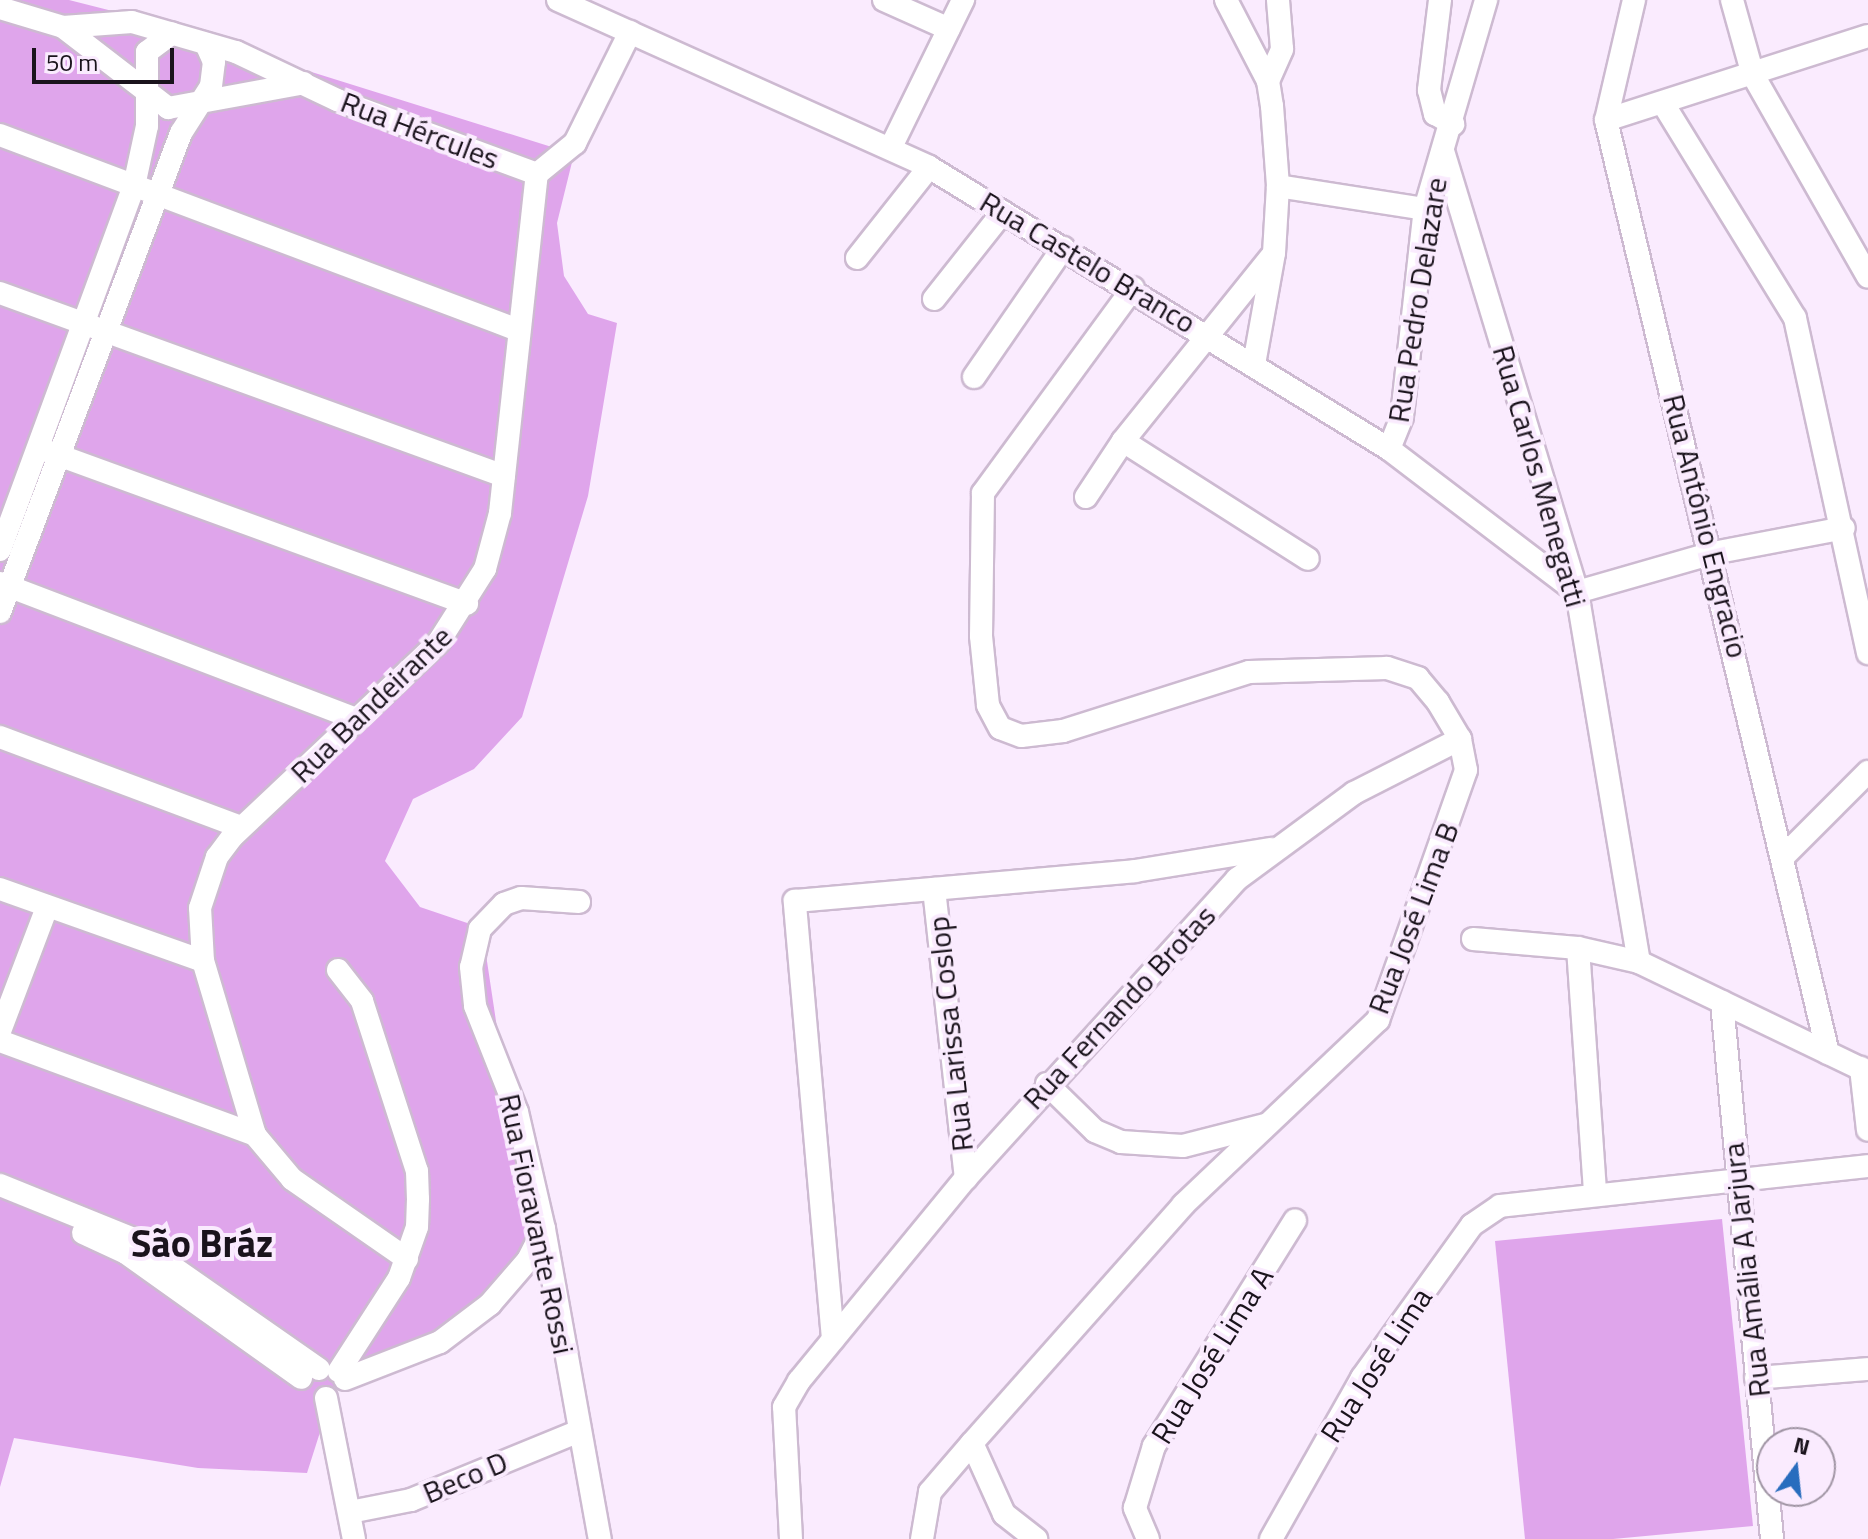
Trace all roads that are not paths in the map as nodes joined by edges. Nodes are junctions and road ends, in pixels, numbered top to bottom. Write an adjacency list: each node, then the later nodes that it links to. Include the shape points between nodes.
1 (103, 0): 12 (street)
2 (558, 0): 15 (street, Rua Castelo Branco)
3 (884, 0): 14 (street)
4 (963, 0): 14 (street)
5 (1226, 0): 21 (street)
6 (1278, 0): 21 (street, via 1282,49)
7 (1440, 0): 27 (street, via 1429,90 1435,114)
8 (1486, 0): 27 (street)
9 (1634, 0): 26 (street, Rua Antônio Engracio)
10 (1732, 0): 20 (street)
11 (0, 8): 13 (street, Rua Hércules)
12 (94, 21): 13 (street, Rua Hércules); 16 (street, Rua Hércules, via 132,22); 18 (street)
13 (63, 27): 18 (street, Rua Hércules)
14 (949, 29): 29 (street)
15 (630, 32): 29 (street, Rua Castelo Branco); 32 (street, via 575,143)
16 (172, 33): 19 (street, Rua Hércules); 23 (street, via 147,52)
17 (1868, 36): 20 (street)
18 (84, 42): 23 (street, Rua Hércules)
19 (206, 44): 22 (street, Rua Hércules, via 250,57); 24 (street, via 215,71)
20 (1753, 75): 25 (street); 41 (street)
21 (1268, 81): 34 (street)
22 (304, 83): 24 (street, Rua Hércules, via 229,93); 32 (street, Rua Hércules)
23 (147, 96): 24 (street, Rua Hércules, via 168,108); 33 (street, via 147,126)
24 (197, 105): 35 (street)
25 (1664, 105): 26 (street); 57 (street, via 1795,318)
26 (1606, 120): 59 (street, Rua Antônio Engracio)
27 (1453, 124): 30 (street)
28 (0, 135): 33 (street)
29 (891, 147): 31 (street, Rua Castelo Branco)
30 (1443, 151): 36 (street, Rua Pedro Delazare); 62 (street, Rua Carlos Menegatti)
31 (929, 167): 37 (street, Rua Castelo Branco); 40 (street)
32 (537, 174): 46 (street, Rua Bandeirante)
33 (134, 186): 35 (street); 45 (street)
34 (1278, 186): 36 (street); 39 (street)
35 (158, 195): 46 (street); 47 (street)
36 (1425, 209): 53 (street, Rua Pedro Delazare, via 1402,416)
37 (1003, 212): 38 (street, Rua Castelo Branco); 44 (street)
38 (1063, 248): 42 (street, Rua Castelo Branco); 50 (street)
39 (1274, 253): 48 (street); 49 (street)
40 (857, 258)
41 (1868, 277)
42 (1133, 288): 48 (street, Rua Castelo Branco); 68 (street, Rua José Lima B, via 983,493 981,636 988,705 1000,728 1021,736 1063,731 1249,672 1387,668 1418,678)
43 (0, 293): 45 (street)
44 (934, 299)
45 (85, 323): 47 (street); 52 (street)
46 (518, 330): 55 (street, Rua Bandeirante)
47 (108, 332): 54 (street); 55 (street)
48 (1212, 335): 49 (street, Rua Castelo Branco); 51 (street)
49 (1254, 364): 53 (street, Rua Castelo Branco)
50 (974, 377)
51 (1123, 441): 56 (street); 60 (street)
52 (38, 448): 54 (street); 58 (street)
53 (1389, 449): 62 (street, Rua Castelo Branco)
54 (60, 456): 61 (street); 63 (street)
55 (504, 476): 63 (street, Rua Bandeirante, via 494,542)
56 (1086, 497)
57 (1844, 528): 59 (street); 65 (street)
58 (0, 550)
59 (1713, 553): 62 (street); 72 (street, Rua Antônio Engracio)
60 (1308, 559)
61 (5, 585): 64 (street); 66 (street)
62 (1577, 592): 80 (street, Rua Carlos Menegatti)
63 (467, 604): 66 (street, Rua Bandeirante, via 438,643)
64 (0, 612)
65 (1868, 653)
66 (357, 719): 70 (street, Rua Bandeirante)
67 (0, 737): 70 (street)
68 (1460, 739): 71 (street, Rua Fernando Brotas, via 1354,793); 88 (street, Rua José Lima B, via 1466,770 1378,1020)
69 (1868, 772): 72 (street)
70 (241, 827): 79 (street, Rua Bandeirante, via 206,882 200,908)
71 (1272, 849): 74 (street, via 1135,871); 87 (street, Rua Fernando Brotas, via 1237,879)
72 (1784, 856): 85 (street, Rua Antônio Engracio)
73 (0, 889): 76 (street)
74 (934, 889): 92 (street, Rua Larissa Coslop); 100 (street, via 795,901)
75 (579, 902): 98 (street, Rua Fioravante Rossi, via 521,898 504,904 480,929 472,948 475,1006 513,1099)
76 (47, 907): 79 (street); 83 (street)
77 (1473, 939): 78 (street)
78 (1578, 948): 80 (street); 95 (street)
79 (203, 961): 90 (street, Rua Bandeirante)
80 (1639, 962): 82 (street)
81 (338, 970): 99 (street, via 362,1001 417,1171 417,1227)
82 (1722, 1002): 85 (street); 93 (street, Rua Amália A Jarjura)
83 (0, 1031)
84 (0, 1041): 90 (street)
85 (1828, 1053): 86 (street)
86 (1864, 1070): 89 (street)
87 (1047, 1084): 88 (street, via 1095,1131 1121,1142 1183,1146); 92 (street, Rua Fernando Brotas)
88 (1270, 1123): 106 (street, Rua José Lima B, via 1183,1205)
89 (1868, 1130)
90 (255, 1135): 99 (street, Rua Bandeirante, via 292,1179)
91 (1868, 1166): 93 (street)
92 (966, 1178): 100 (street, Rua Fernando Brotas)
93 (1736, 1180): 95 (street); 103 (street, Rua Amália A Jarjura)
94 (0, 1185): 102 (street, via 131,1238)
95 (1595, 1193): 114 (street, Rua José Lima, via 1500,1206 1472,1225 1362,1378)
96 (0, 1202): 102 (street, via 126,1253)
97 (1295, 1220): 113 (street, Rua José Lima A, via 1154,1446 1135,1508)
98 (544, 1229): 102 (street, via 528,1260 490,1304 440,1342); 105 (street, Rua Fioravante Rossi)
99 (407, 1259): 102 (street)
100 (833, 1339): 110 (street, Rua Fernando Brotas, via 784,1407)
101 (1868, 1369): 103 (street)
102 (326, 1374): 104 (street, via 342,1392); 104 (street, via 304,1395)
103 (1756, 1378): 115 (street, Rua Amália A Jarjura)
104 (326, 1398): 107 (street)
105 (577, 1432): 107 (street, Beco D, via 411,1500); 109 (street, Rua Fioravante Rossi)
106 (972, 1443): 111 (street, Rua José Lima B, via 930,1492); 112 (street, via 1004,1514)
107 (350, 1512): 108 (street)
108 (354, 1539)
109 (600, 1539)
110 (791, 1539)
111 (922, 1539)
112 (1036, 1539)
113 (1148, 1539)
114 (1271, 1539)
115 (1772, 1539)

